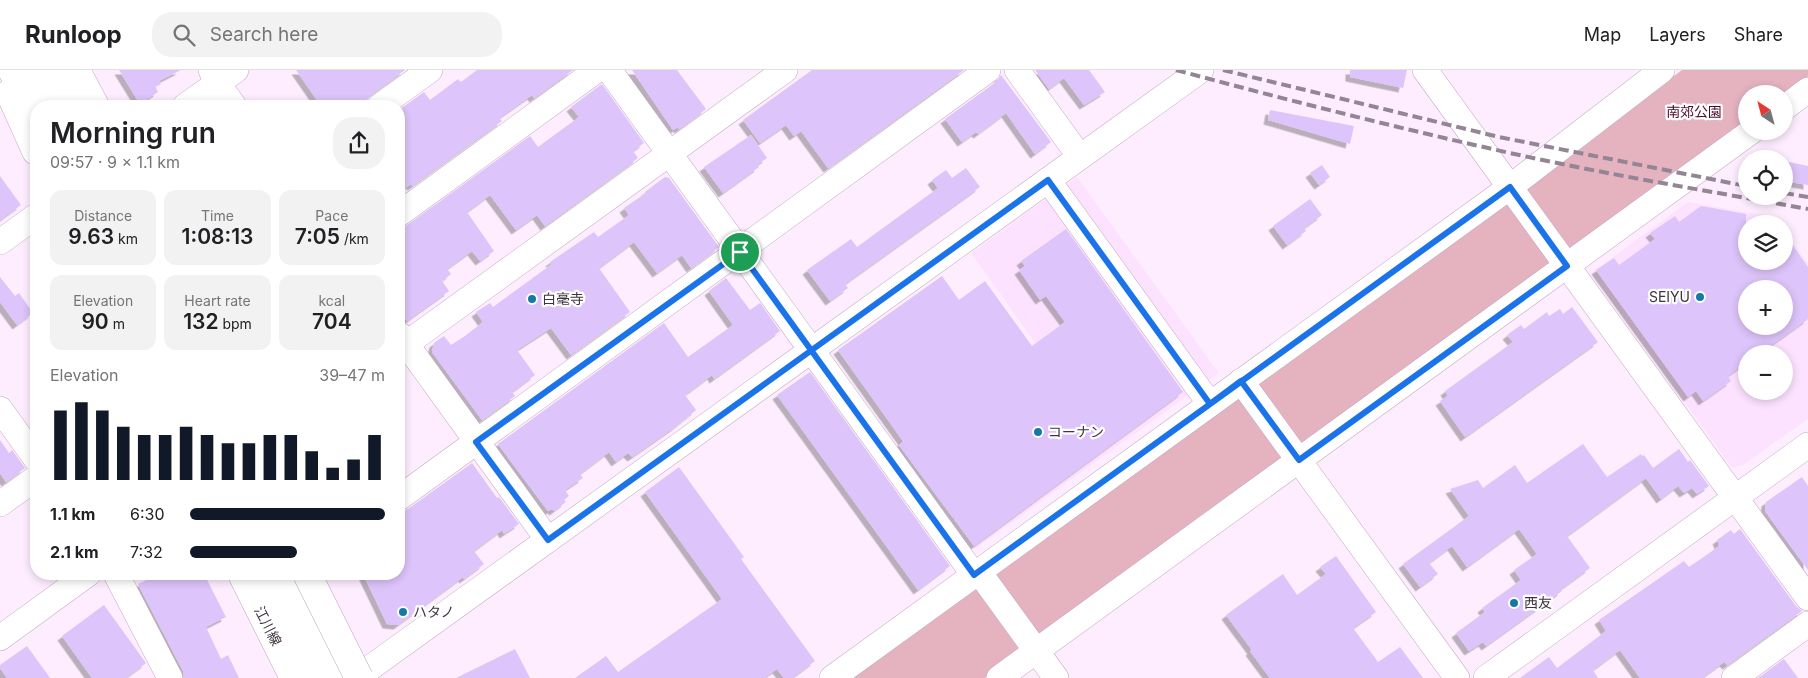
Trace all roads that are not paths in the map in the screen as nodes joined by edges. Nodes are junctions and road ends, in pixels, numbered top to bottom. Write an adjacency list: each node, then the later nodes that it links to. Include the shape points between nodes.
1 (35, 70): 16 (main road)
2 (56, 70): 17 (main road)
3 (76, 70): 18 (main road)
4 (430, 70): 21 (street)
5 (597, 70): 30 (street)
6 (609, 70): 26 (street)
7 (785, 70): 26 (street)
8 (988, 70): 33 (street)
9 (1017, 70): 27 (street)
10 (1201, 70): 27 (street)
11 (1425, 70): 29 (street)
12 (1662, 70): 29 (street)
13 (221, 74): 19 (street); 20 (street)
14 (5, 81): 23 (main road); 24 (main road)
15 (1808, 90): 22 (street)
16 (50, 100)
17 (71, 100)
18 (92, 100)
19 (192, 100)
20 (232, 100)
21 (388, 100)
22 (1793, 101)
23 (30, 112)
24 (30, 137)
25 (1740, 140): 34 (street)
26 (670, 154): 33 (street); 35 (street)
27 (1080, 157): 28 (street)
28 (1048, 180): 37 (street); 39 (street)
29 (1510, 187): 34 (street); 38 (street)
30 (405, 210)
31 (30, 220): 32 (street)
32 (0, 242)
33 (740, 252): 37 (street); 41 (street)
34 (1567, 266): 44 (street); 47 (street)
35 (405, 339)
36 (405, 347): 41 (street)
37 (812, 350): 49 (street); 50 (street)
38 (1241, 381): 39 (street); 44 (street)
39 (1210, 404): 50 (street)
40 (0, 410): 43 (street)
41 (476, 442): 46 (street); 49 (street)
42 (1808, 444): 47 (street)
43 (30, 451)
44 (1299, 460): 61 (street); 70 (street)
45 (30, 482): 48 (street)
46 (405, 494)
47 (1735, 498): 58 (street); 71 (street)
48 (0, 504)
49 (548, 540): 63 (street)
50 (976, 573): 61 (street); 67 (street)
51 (80, 580): 60 (street)
52 (119, 580): 62 (street)
53 (245, 580): 64 (main road, 江川線)
54 (262, 580): 65 (main road)
55 (287, 580): 66 (main road)
56 (310, 580): 63 (main road, bridge)
57 (323, 580): 63 (main road)
58 (1808, 598)
59 (1808, 624): 72 (street)
60 (0, 638)
61 (1036, 651): 68 (street); 69 (street)
62 (163, 675)
63 (363, 676)
64 (294, 678)
65 (310, 678)
66 (338, 678)
67 (832, 678)
68 (999, 678)
69 (1056, 678)
70 (1457, 678)
71 (1486, 678)
72 (1734, 678)

